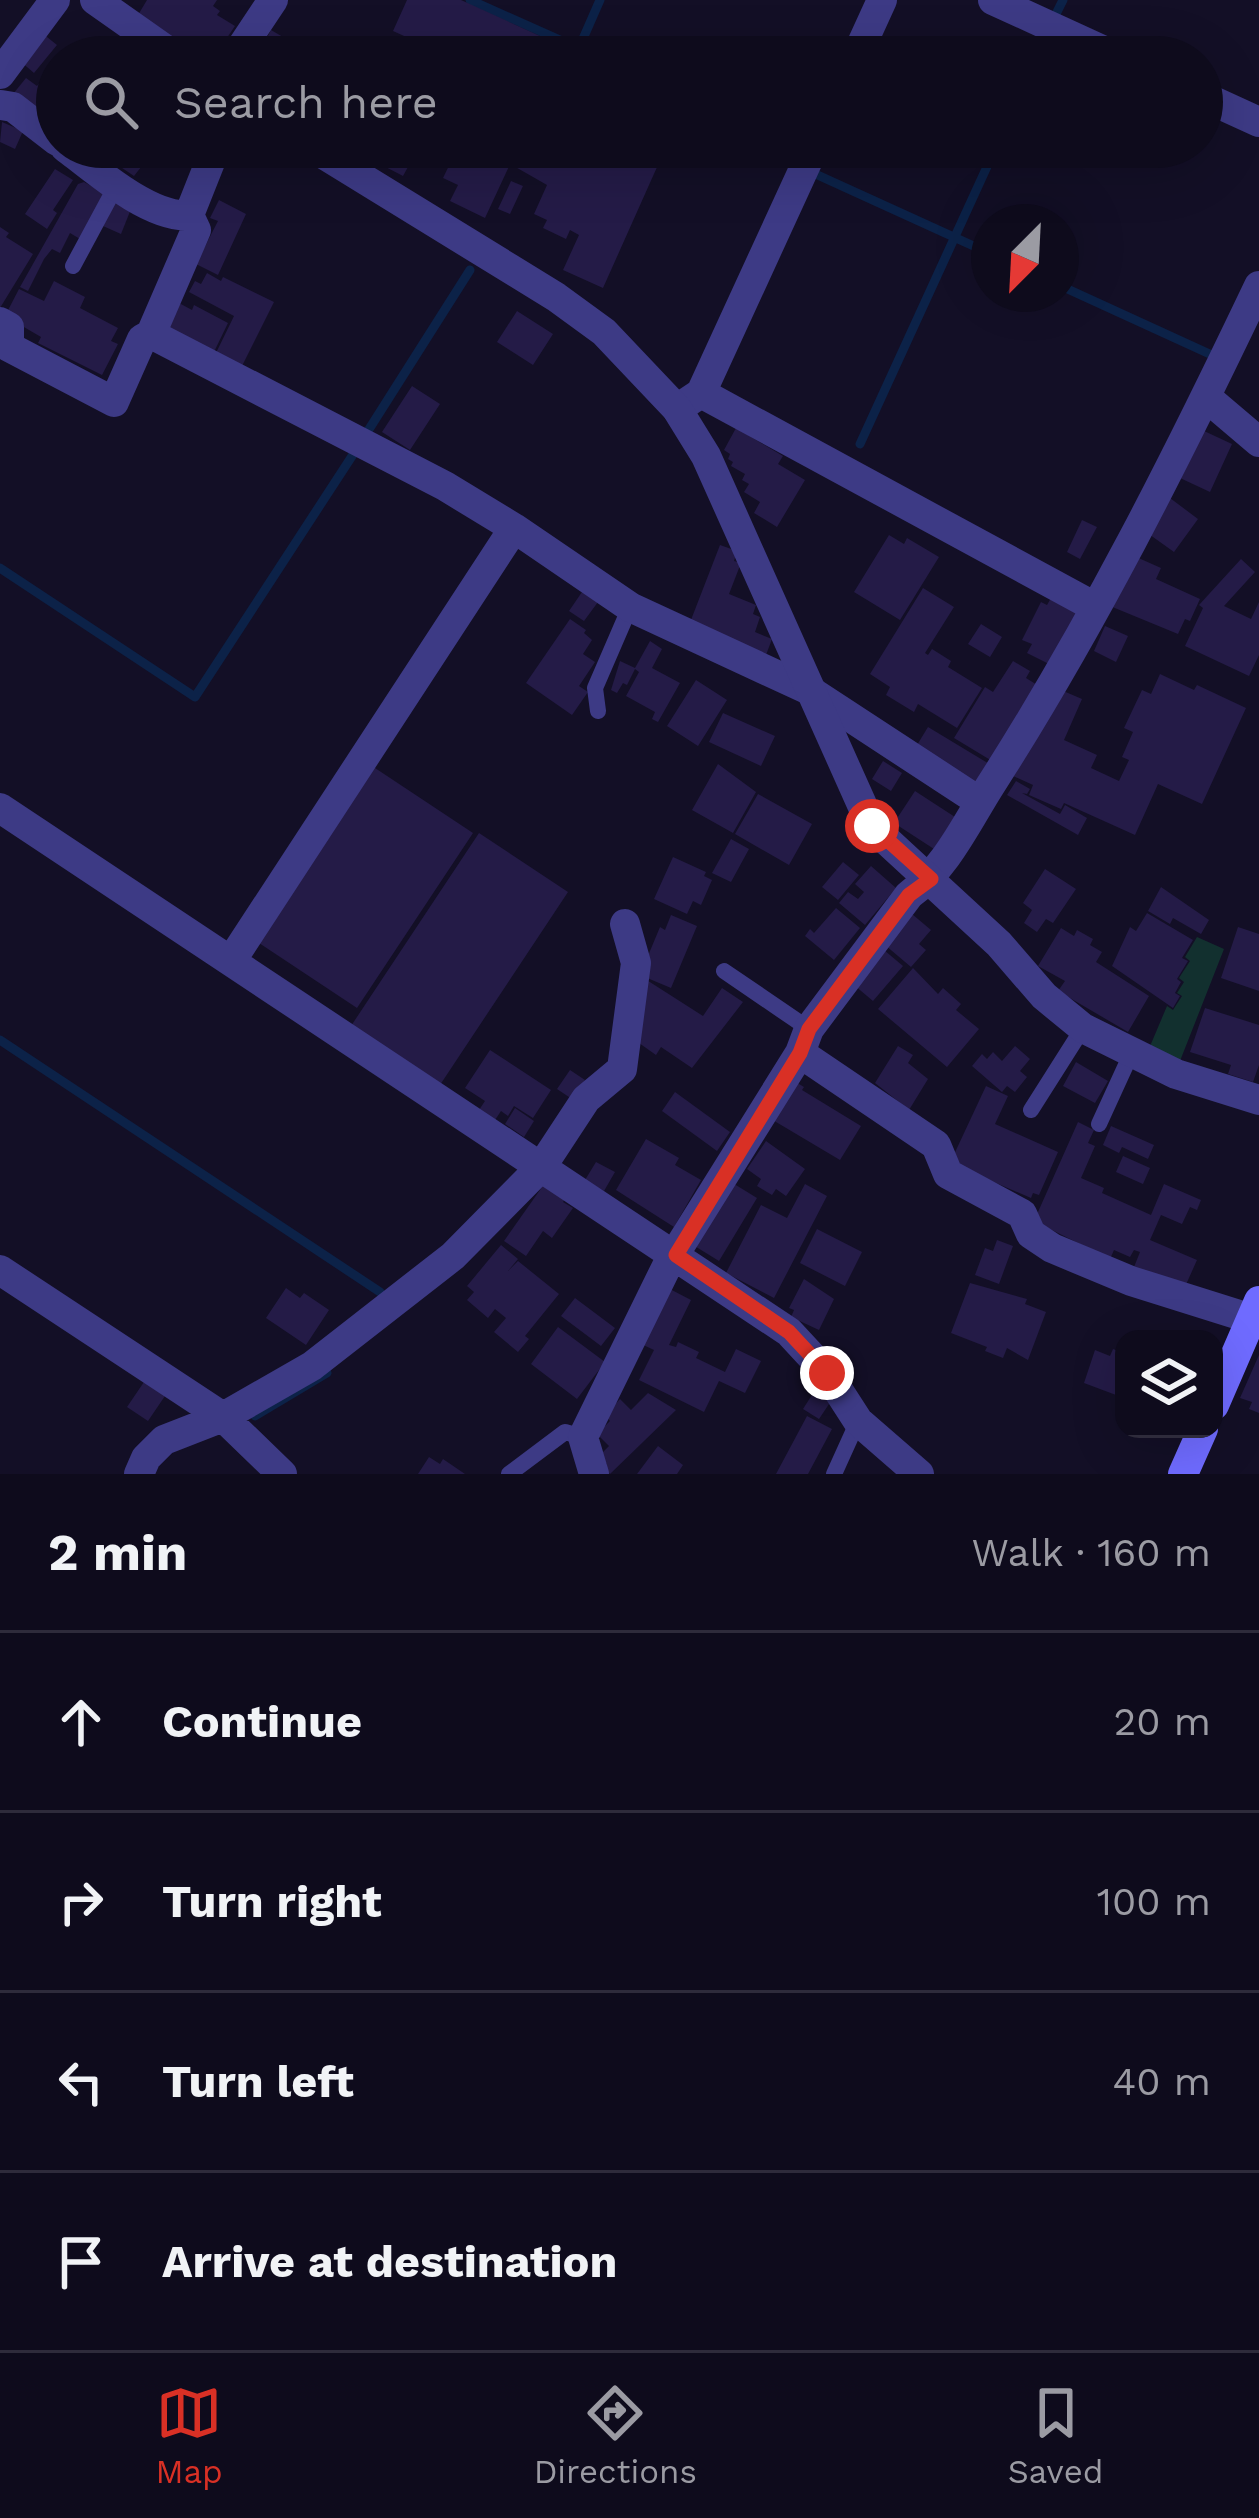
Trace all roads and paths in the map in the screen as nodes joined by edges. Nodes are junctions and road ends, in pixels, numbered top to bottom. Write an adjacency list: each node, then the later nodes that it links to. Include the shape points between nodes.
1 (55, 0): 10 (street)
2 (95, 0): 6 (street)
3 (273, 0): 7 (street)
4 (882, 0): 8 (street)
5 (993, 0): 9 (street)
6 (146, 36)
7 (249, 36)
8 (866, 36)
9 (1071, 36)
10 (0, 74)
11 (0, 88): 12 (street)
12 (1, 106): 15 (street)
13 (1223, 106): 14 (street)
14 (1259, 122)
15 (36, 124)
16 (92, 168): 20 (street)
17 (208, 168): 21 (street)
18 (346, 168): 27 (street, via 556,297)
19 (804, 168): 27 (street)
20 (116, 186): 21 (street, via 175,217); 22 (lane)
21 (189, 215): 25 (street, via 196,230)
22 (74, 266)
23 (1259, 286): 26 (street)
24 (0, 322): 25 (street, via 9,326 9,346 114,402)
25 (151, 334): 29 (street)
26 (1206, 397): 28 (street); 31 (street)
27 (689, 401): 31 (street); 32 (street)
28 (1259, 442)
29 (514, 528): 30 (street); 38 (street)
30 (630, 607): 32 (street); 33 (lane, via 595,688)
31 (1095, 607): 34 (street)
32 (809, 690): 34 (street); 36 (street, via 872,826)
33 (598, 711)
34 (980, 802): 36 (street)
35 (4, 819): 38 (street)
36 (931, 879): 40 (street); 41 (street, via 909,895)
37 (625, 924): 46 (street, via 636,963 622,1069 586,1099)
38 (231, 961): 46 (street)
39 (724, 971): 41 (lane)
40 (1083, 1028): 42 (street); 44 (lane)
41 (804, 1041): 47 (street); 49 (street, via 936,1144 948,1174 1022,1214 1031,1234 1052,1249 1131,1281)
42 (1131, 1054): 43 (street); 45 (lane)
43 (1259, 1100)
44 (1031, 1110)
45 (1099, 1124)
46 (542, 1166): 47 (street); 51 (street, via 436,1270 312,1366)
47 (676, 1255): 52 (street, via 789,1332); 53 (street)
48 (0, 1270): 51 (street)
49 (1256, 1310): 50 (main road)
50 (1223, 1385)
51 (223, 1417): 55 (street, via 164,1440); 56 (street)
52 (858, 1421): 59 (lane); 60 (street)
53 (583, 1437): 57 (lane, via 565,1432); 58 (street)
54 (1199, 1438): 61 (main road)
55 (139, 1474)
56 (282, 1474)
57 (509, 1474)
58 (594, 1474)
59 (834, 1474)
60 (919, 1474)
61 (1183, 1474)

